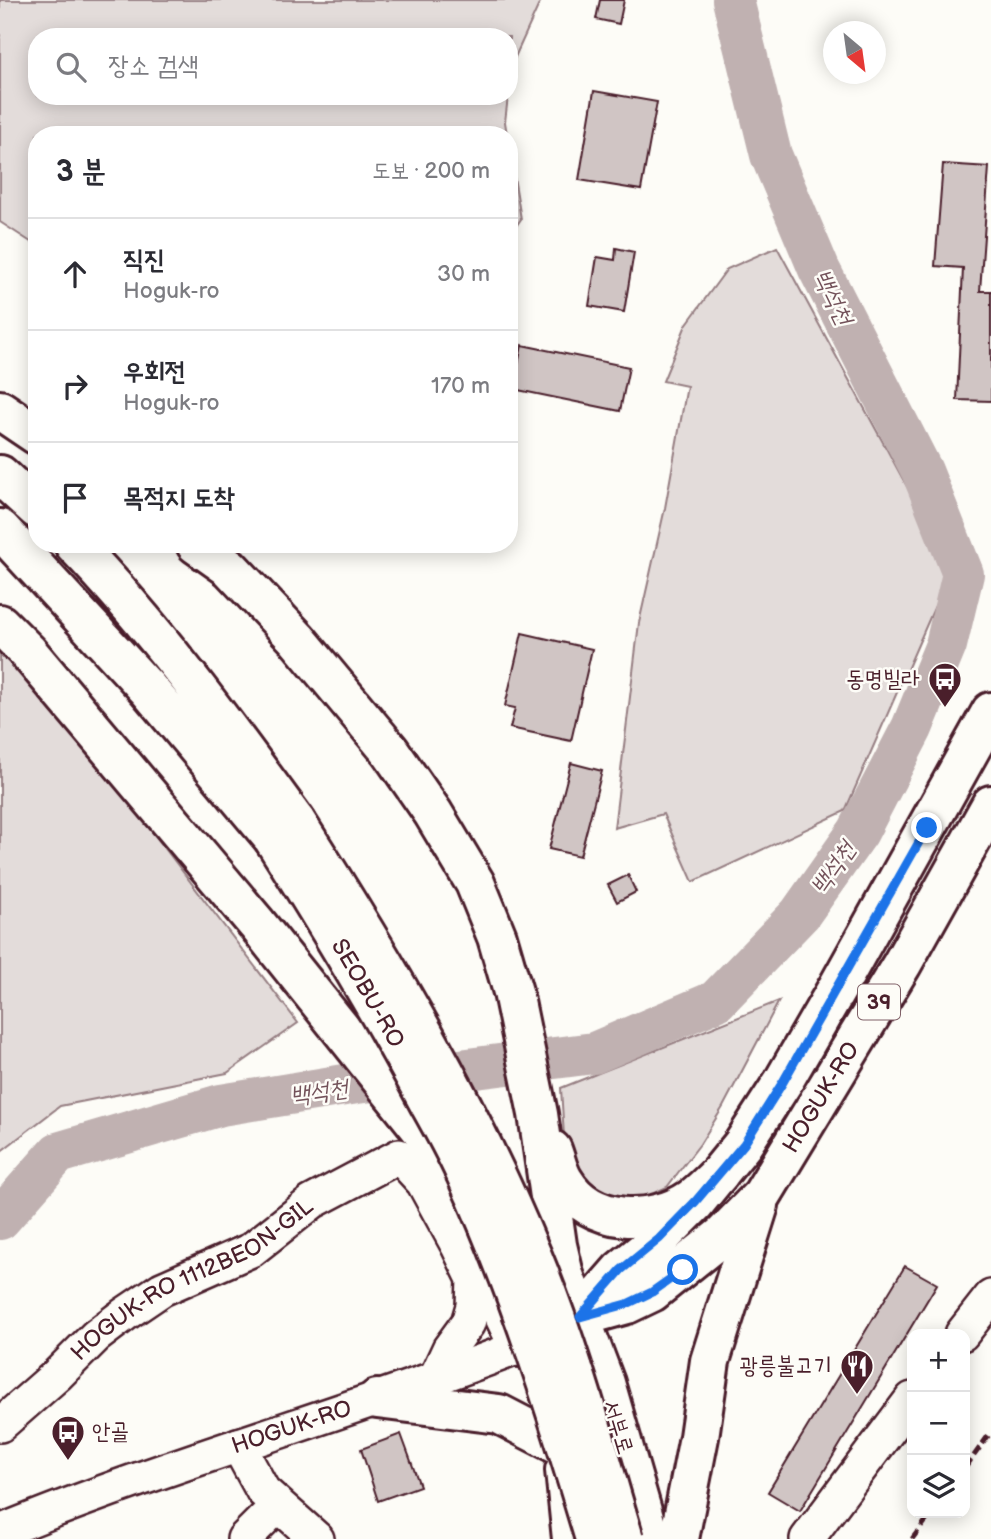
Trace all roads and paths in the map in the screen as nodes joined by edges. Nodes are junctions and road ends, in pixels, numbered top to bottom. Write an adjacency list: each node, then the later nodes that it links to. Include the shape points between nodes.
1 (0, 410): 2 (main road)
2 (28, 429)
3 (0, 475): 4 (main road)
4 (28, 501)
5 (0, 529): 11 (main road, SEOBU-RO)
6 (82, 553): 11 (main road, SEOBU-RO, via 198,688)
7 (209, 553): 12 (main road, via 230,568 287,629 390,751 475,883 497,937 519,1016)
8 (0, 624): 13 (main road, via 46,673 315,997)
9 (991, 712): 14 (main road, HOGUK-RO / 39, via 783,1082)
10 (991, 805): 15 (main road, HOGUK-RO / 39, via 902,964)
11 (285, 830): 33 (main road, SEOBU-RO, bridge, via 331,930 466,1172 536,1348); 34 (main road, SEOBU-RO, bridge, via 358,919 424,1031 487,1157 562,1337)
12 (538, 1114): 14 (main road, via 563,1180 584,1202 613,1215 646,1218 668,1211 690,1200); 17 (main road, 서부로, via 557,1245)
13 (411, 1144): 19 (main road, via 484,1274); 20 (street, via 423,1182 474,1279 468,1323); 23 (street, HOGUK-RO 1112BEON-GIL, via 312,1202 251,1250 162,1289 125,1314)
14 (719, 1174): 17 (main road, HOGUK-RO / 39)
15 (762, 1195): 17 (main road, HOGUK-RO / 39, via 723,1235 652,1292); 24 (main road, 39, via 710,1361)
16 (991, 1297): 18 (street)
17 (580, 1317): 19 (main road, HOGUK-RO / 39); 35 (main road, 서부로, via 605,1383)
18 (966, 1329)
19 (507, 1352): 20 (street, HOGUK-RO); 26 (main road)
20 (435, 1379): 21 (street, HOGUK-RO)
21 (377, 1399): 25 (street, HOGUK-RO); 26 (main road, via 499,1414)
22 (907, 1406): 38 (street)
23 (0, 1425)
24 (699, 1437): 36 (main road, 39); 37 (main road)
25 (238, 1445): 27 (street, via 263,1492); 28 (street, HOGUK-RO)
26 (565, 1465): 31 (main road); 32 (main road)
27 (276, 1506): 29 (street); 30 (street)
28 (0, 1532)
29 (244, 1539)
30 (317, 1539)
31 (572, 1539)
32 (589, 1539)
33 (595, 1539)
34 (624, 1539)
35 (650, 1539)
36 (679, 1539)
37 (699, 1539)
38 (807, 1539)

